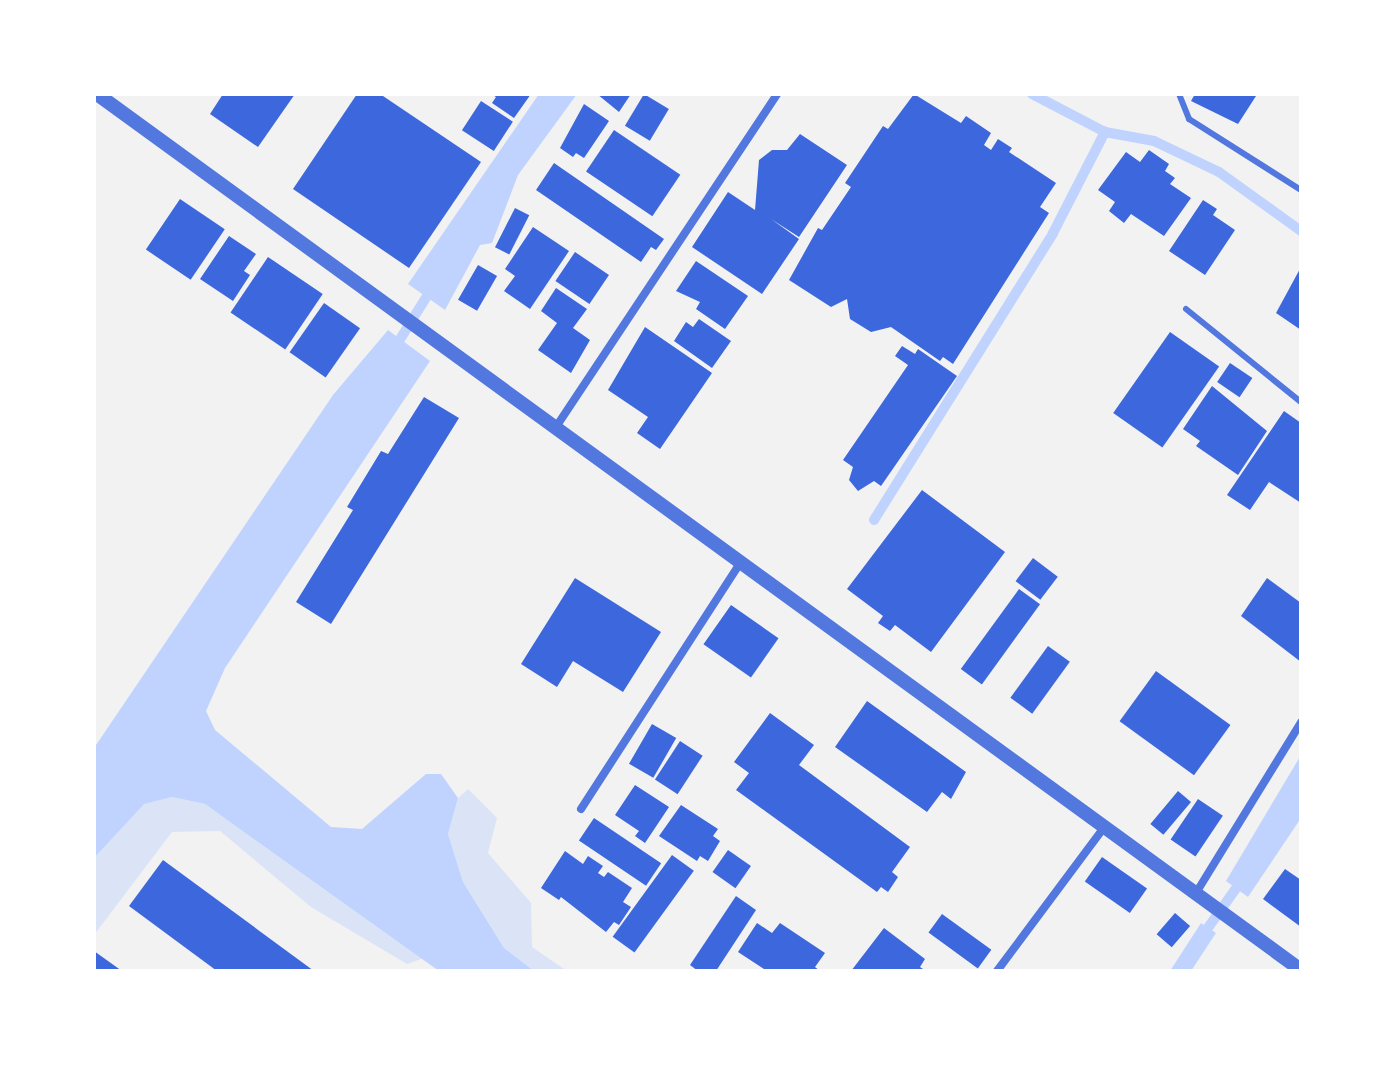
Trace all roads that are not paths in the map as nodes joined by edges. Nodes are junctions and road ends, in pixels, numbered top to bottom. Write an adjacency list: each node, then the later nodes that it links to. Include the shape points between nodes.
1 (97, 94): 7 (street)
2 (777, 94): 7 (street)
3 (1179, 94): 4 (lane, via 1189,119)
4 (1301, 190)
5 (1186, 309): 6 (lane)
6 (1301, 402)
7 (556, 427): 8 (street)
8 (741, 562): 10 (street); 11 (street)
9 (1301, 722): 12 (street)
10 (581, 809)
11 (1105, 826): 12 (street); 14 (street)
12 (1202, 898): 13 (street)
13 (1301, 970)
14 (997, 971)

